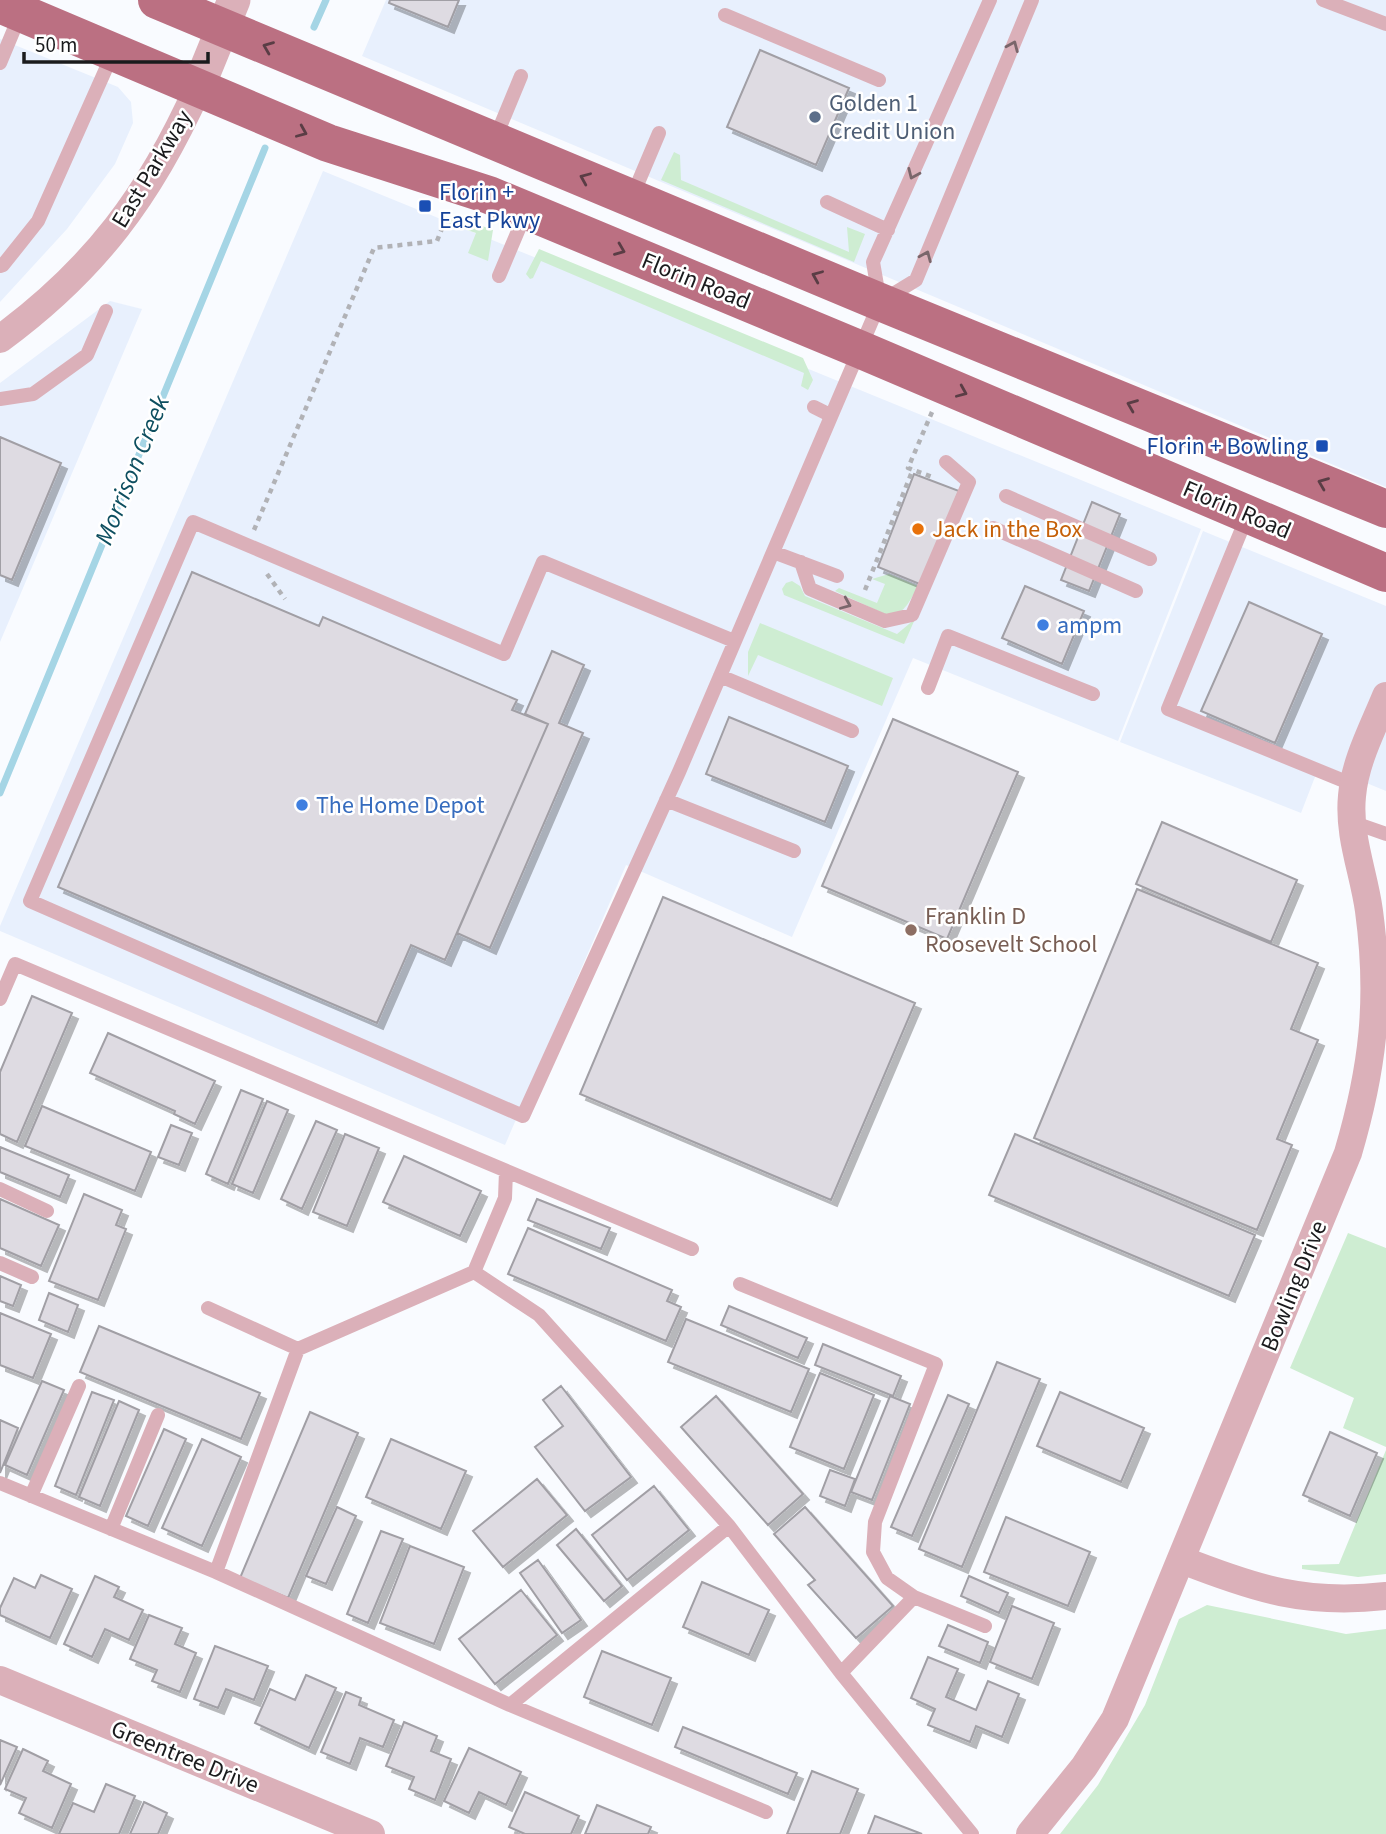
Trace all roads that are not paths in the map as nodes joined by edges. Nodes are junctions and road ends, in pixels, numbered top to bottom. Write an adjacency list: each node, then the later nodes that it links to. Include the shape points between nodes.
1 (157, 0): 6 (main road, Florin Road)
2 (990, 0): 19 (lane, one-way to 19)
3 (1032, 0): 22 (lane, one-way to 3, via 916,280)
4 (1322, 0): 8 (lane)
5 (10, 8): 9 (main road, Florin Road); 10 (lane)
6 (229, 14): 13 (street, East Parkway); 15 (main road, Florin Road, one-way to 6)
7 (726, 15): 12 (lane)
8 (1386, 24)
9 (114, 51): 13 (main road, Florin Road); 20 (lane, via 38,221)
10 (0, 63)
11 (521, 76): 15 (lane)
12 (879, 80)
13 (198, 88): 18 (main road, Florin Road, one-way to 18, via 328,143); 24 (street, East Parkway, via 165,157 115,232 77,275)
14 (659, 133): 16 (lane)
15 (494, 140): 16 (main road, Florin Road, one-way to 15)
16 (632, 198): 22 (main road, Florin Road, one-way to 16)
17 (827, 202): 19 (lane)
18 (527, 211): 21 (lane); 25 (main road, Florin Road, one-way to 25)
19 (888, 230): 22 (lane, via 873,262)
20 (0, 266)
21 (499, 276)
22 (880, 302): 25 (lane); 31 (main road, Florin Road, one-way to 22)
23 (106, 310): 26 (lane, via 87,355 33,394)
24 (0, 339)
25 (859, 348): 28 (lane); 32 (main road, Florin Road, one-way to 32)
26 (0, 399)
27 (814, 407): 28 (lane)
28 (830, 415): 34 (lane)
29 (946, 463): 36 (lane, one-way to 29, via 810,589 885,621 912,615 969,482)
30 (1006, 496): 35 (lane)
31 (1386, 509)
32 (1248, 514): 37 (main road, Florin Road); 46 (lane, via 1168,709)
33 (993, 528): 39 (lane)
34 (773, 552): 36 (lane); 40 (lane)
35 (1150, 559)
36 (801, 562): 38 (lane)
37 (1386, 573)
38 (837, 576)
39 (1136, 591)
40 (734, 641): 41 (lane); 47 (lane, via 543,562 504,654 193,522 30,901 523,1116)
41 (720, 676): 45 (lane); 47 (lane)
42 (928, 688): 43 (lane, via 948,636)
43 (1093, 694)
44 (1386, 696): 46 (street, Bowling Drive)
45 (852, 731)
46 (1354, 785): 48 (street, Bowling Drive)
47 (666, 800): 50 (lane)
48 (1352, 822): 49 (lane); 68 (street, Bowling Drive, via 1374,949 1376,1001 1363,1103 1348,1153)
49 (1386, 834)
50 (794, 851)
51 (0, 999): 52 (lane, via 15,964)
52 (506, 1171): 55 (lane); 57 (lane, via 505,1198)
53 (0, 1189): 54 (lane)
54 (47, 1211)
55 (692, 1249)
56 (0, 1263): 58 (lane)
57 (474, 1272): 61 (lane); 66 (lane, via 538,1315)
58 (32, 1277)
59 (740, 1284): 71 (lane, via 936,1364 875,1522 873,1552 887,1578)
60 (208, 1308): 61 (lane)
61 (298, 1349): 69 (lane)
62 (79, 1387): 65 (lane)
63 (158, 1415): 67 (lane)
64 (0, 1483): 65 (lane)
65 (31, 1496): 67 (lane)
66 (729, 1526): 73 (lane); 75 (lane)
67 (111, 1529): 69 (lane)
68 (1182, 1560): 70 (street, via 1250,1586 1306,1598); 79 (street, Bowling Drive, via 1115,1719 1084,1767)
69 (216, 1572): 75 (lane)
70 (1386, 1596)
71 (914, 1597): 72 (lane); 73 (lane)
72 (985, 1626)
73 (841, 1673): 78 (lane)
74 (0, 1681): 77 (street, Greentree Drive)
75 (510, 1705): 76 (lane)
76 (766, 1812)
77 (371, 1834)
78 (972, 1834)
79 (1030, 1834)

